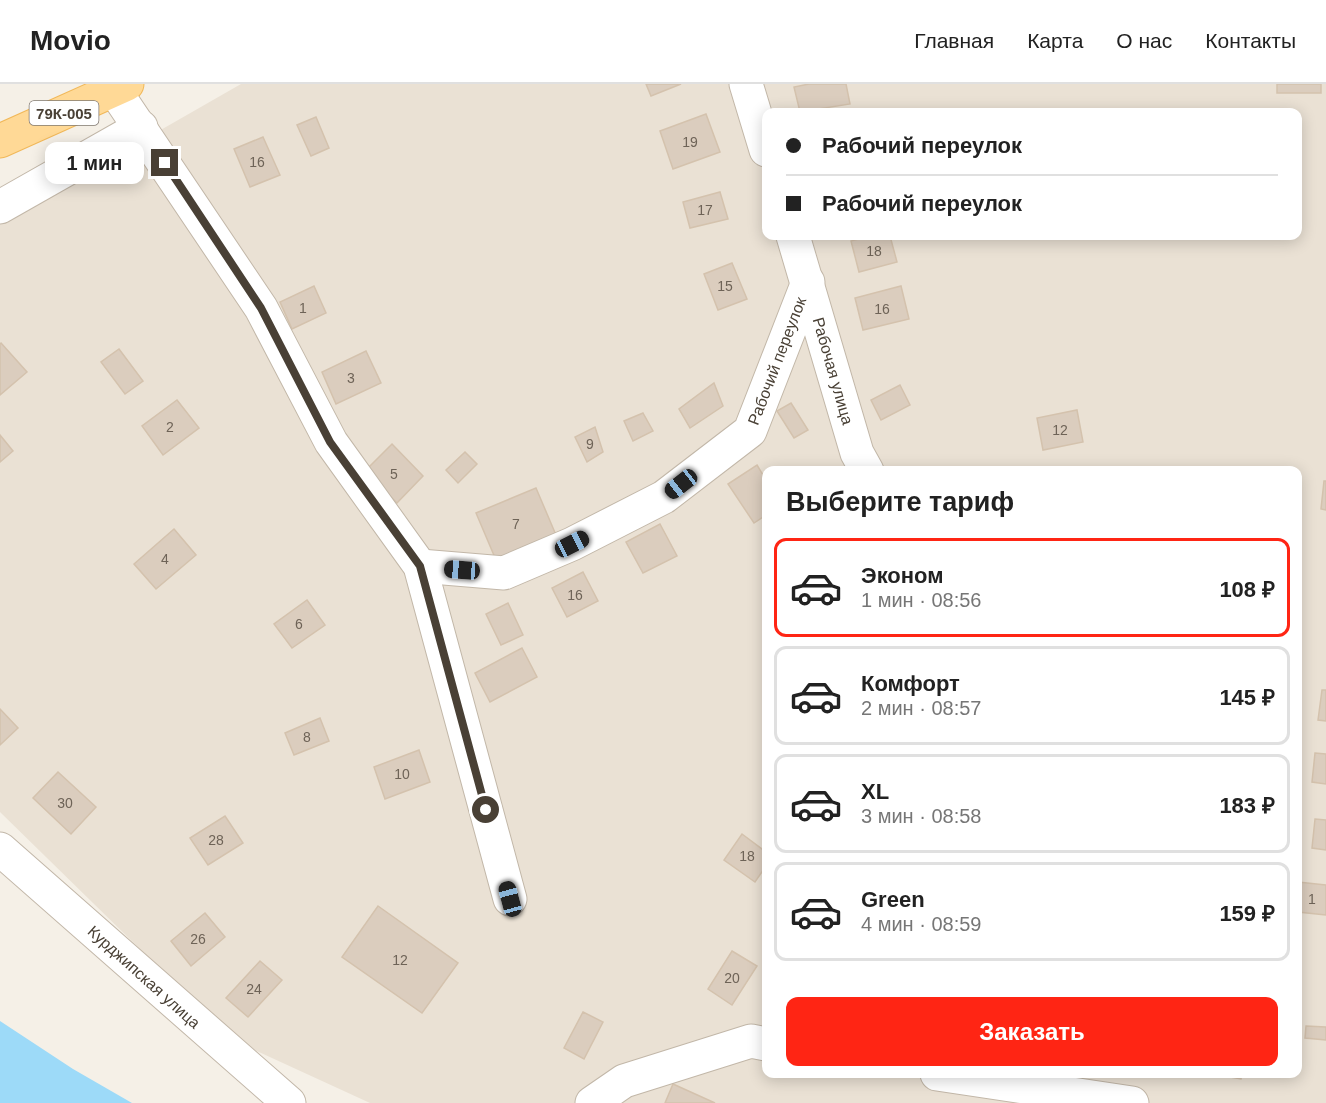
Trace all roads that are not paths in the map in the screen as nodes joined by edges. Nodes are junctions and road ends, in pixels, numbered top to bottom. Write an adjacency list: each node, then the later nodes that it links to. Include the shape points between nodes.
1 (746, 84): 4 (street)
2 (121, 87): 3 (street); 5 (main road, 79К-005)
3 (141, 127): 6 (street); 10 (street, via 261,308 330,442)
4 (762, 137)
5 (0, 141)
6 (0, 207)
7 (794, 240): 8 (street, Рабочая улица)
8 (808, 282): 9 (street, Рабочая улица, via 857,453); 10 (street, Рабочий переулок, via 750,431 664,497 504,573)
9 (864, 466)
10 (420, 566): 12 (street)
11 (0, 849): 15 (street, Курджипская улица)
12 (510, 899)
13 (762, 1043): 16 (street, via 751,1041 624,1081)
14 (967, 1078): 17 (street)
15 (289, 1103)
16 (592, 1103)
17 (1132, 1103)

